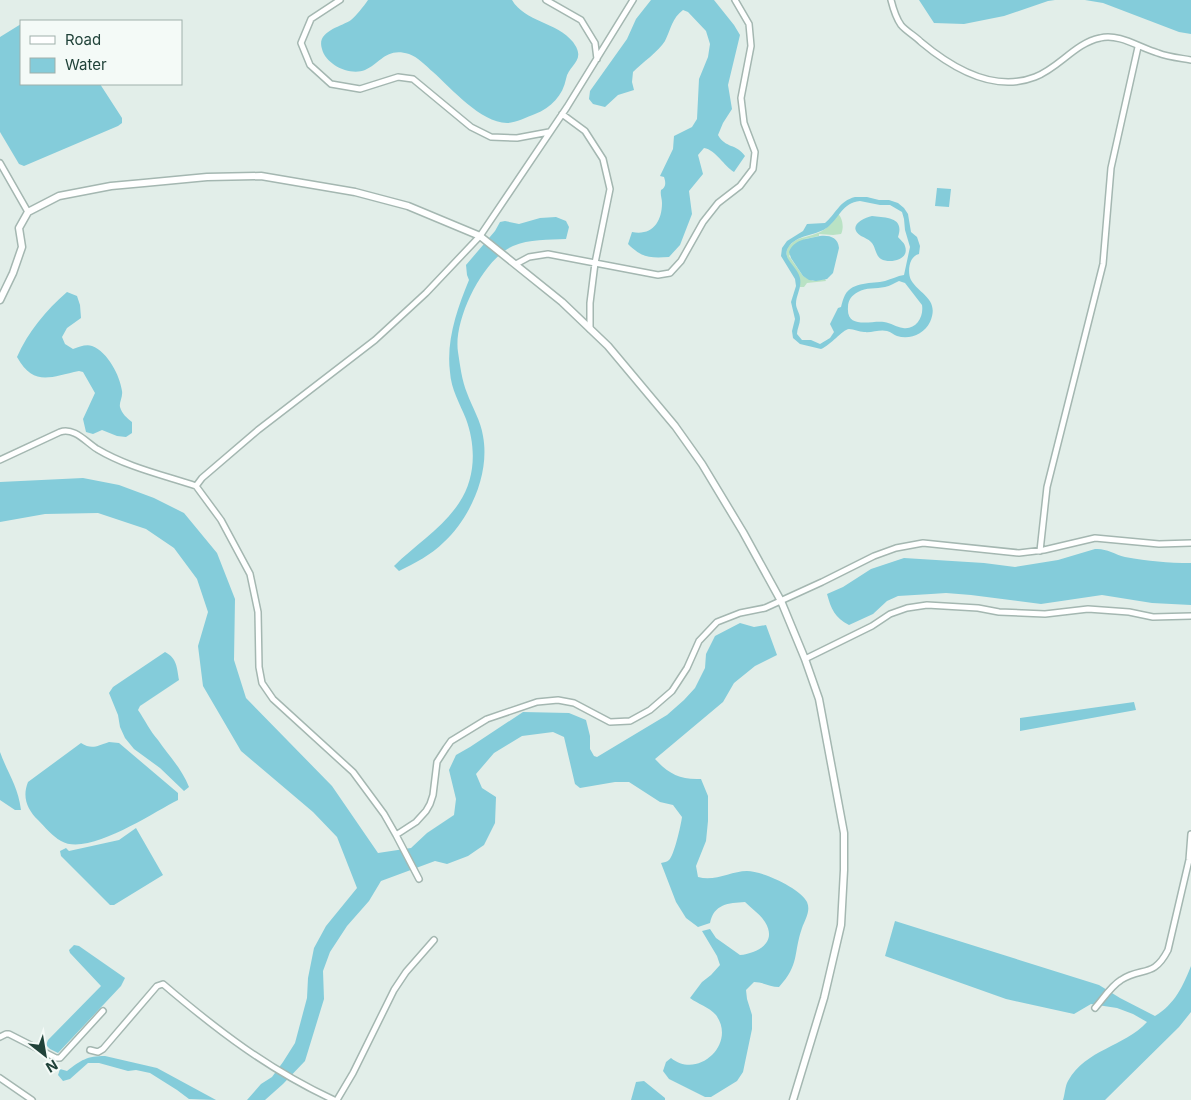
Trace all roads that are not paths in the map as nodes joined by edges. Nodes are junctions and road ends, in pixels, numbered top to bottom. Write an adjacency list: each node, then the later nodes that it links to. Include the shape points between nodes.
1 (340, 0): 10 (street, via 311,19 301,43 310,65 331,84 360,89 398,77 413,79 471,128 491,137 517,138)
2 (546, 0): 7 (street, via 581,20 595,43)
3 (633, 0): 7 (street)
4 (735, 0): 14 (street, via 748,24 751,46 741,98 744,122 755,152 753,169 740,186 718,202 670,273 658,275)
5 (892, 0): 6 (street, via 901,24 934,52 974,76 999,82 1036,77 1099,38 1119,39)
6 (1138, 46): 8 (street); 21 (street, via 1111,168 1103,264 1047,487)
7 (596, 60): 9 (street)
8 (1191, 60)
9 (562, 114): 10 (street); 14 (street, via 585,131 604,159 610,189)
10 (549, 132): 13 (street)
11 (0, 163): 12 (street)
12 (28, 212): 13 (street, via 59,196 111,186 207,177 261,176 355,192 408,206); 16 (street, via 19,228 22,247)
13 (480, 236): 15 (street); 19 (street, via 375,340 258,430)
14 (595, 263): 15 (street, via 548,254); 17 (street)
15 (516, 264): 17 (street)
16 (0, 300)
17 (590, 329): 22 (street, via 646,391 702,464)
18 (0, 460): 19 (street, via 60,432 70,431 117,460)
19 (196, 486): 26 (street, via 221,520 250,574 258,612 262,683 273,700 354,772)
20 (1191, 543): 21 (street, via 1159,544 1094,538)
21 (1040, 550): 22 (street, via 1019,553 923,543 896,548)
22 (781, 601): 24 (street); 26 (street, via 717,622 699,640 672,691 650,710 630,721 610,722 574,703 558,700 537,702 487,719 451,741 437,762 426,811)
23 (1191, 616): 24 (street, via 1153,616 1088,609 1030,614 927,605 890,614)
24 (805, 658): 36 (street, via 827,737 844,832 844,870 841,925 824,998)
25 (1191, 834): 29 (street, via 1183,889 1164,958 1151,970 1124,978)
26 (396, 835): 27 (street)
27 (419, 879)
28 (434, 940): 35 (street, via 394,990 353,1072)
29 (1095, 1008)
30 (103, 1012): 31 (street, via 60,1058 9,1034)
31 (0, 1037)
32 (90, 1050): 35 (street, via 98,1052 103,1049 160,984 218,1030 277,1070)
33 (0, 1078): 34 (street)
34 (32, 1100)
35 (335, 1100)
36 (793, 1100)

